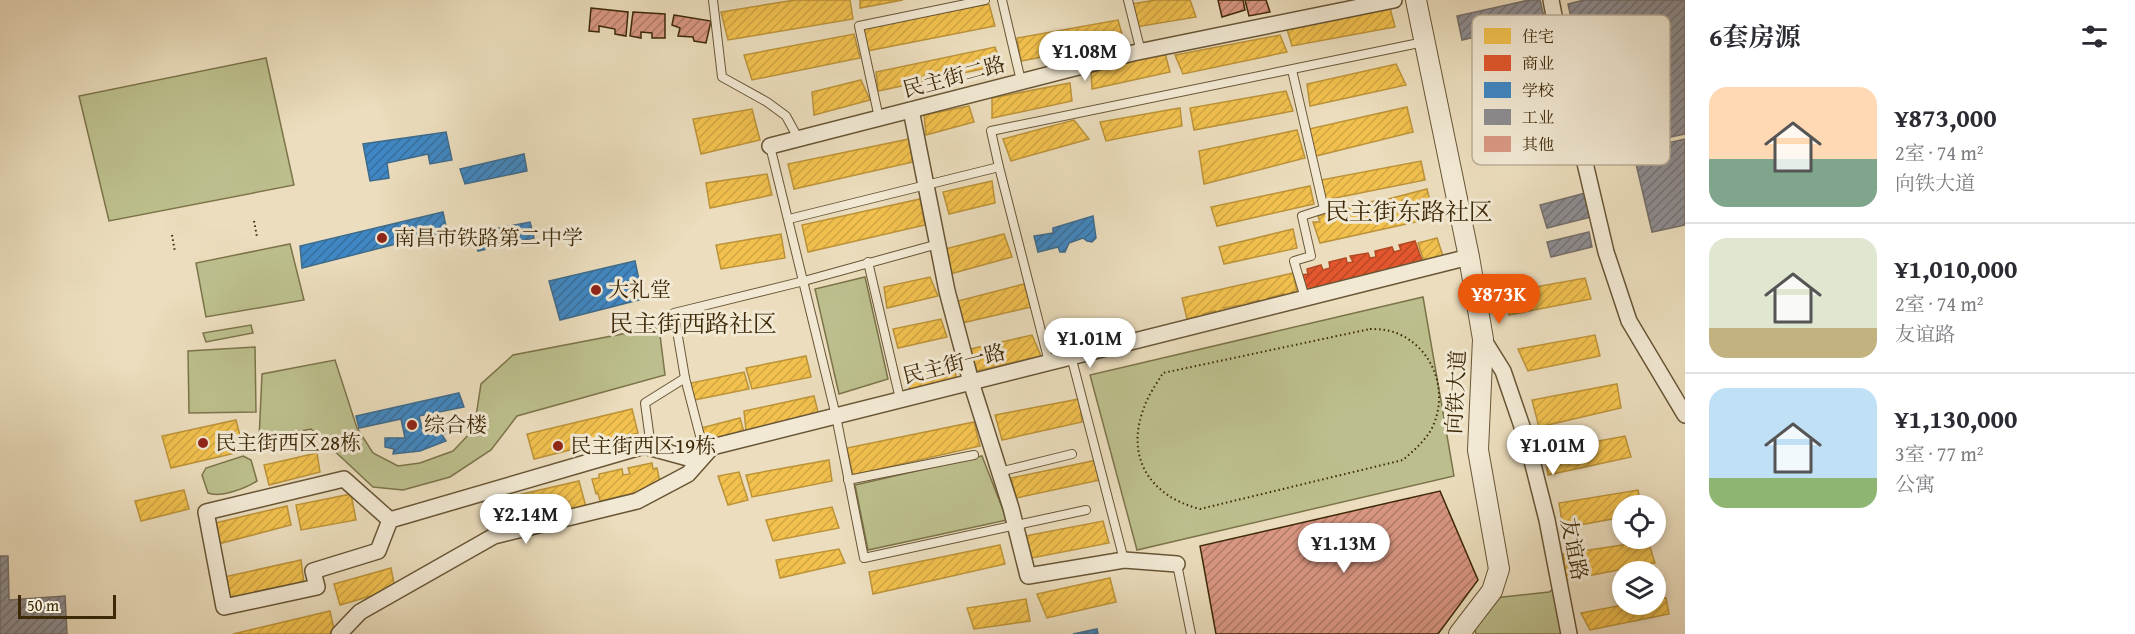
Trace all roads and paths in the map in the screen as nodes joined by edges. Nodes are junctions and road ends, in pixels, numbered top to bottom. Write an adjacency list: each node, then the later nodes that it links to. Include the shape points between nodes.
1 (713, 0): 15 (lane, via 722,77 786,116)
2 (985, 0): 14 (lane, via 859,26)
3 (1002, 0): 12 (lane)
4 (1128, 0): 10 (lane)
5 (1394, 0): 10 (street, 民主街二路)
6 (1416, 0): 9 (street, 向铁大道)
7 (1551, 0): 8 (street)
8 (1554, 15)
9 (1425, 42): 11 (lane); 26 (street, 向铁大道)
10 (1141, 51): 12 (street, 民主街二路)
11 (1292, 70): 18 (lane, via 992,131); 29 (lane, via 1324,209 1302,216 1311,256 1294,261)
12 (1021, 81): 13 (street, 民主街二路)
13 (911, 110): 14 (street, 民主街二路); 19 (street)
14 (879, 118): 15 (street, 民主街二路)
15 (798, 138): 16 (street, 民主街二路)
16 (770, 146): 20 (lane)
17 (1585, 165): 37 (street, via 1606,252 1629,321)
18 (999, 167): 19 (lane); 32 (lane)
19 (926, 184): 20 (lane); 24 (street)
20 (789, 219): 28 (lane)
21 (254, 221): 23 (path)
22 (172, 235): 25 (path)
23 (257, 237)
24 (938, 244): 27 (lane); 35 (street)
25 (175, 252)
26 (1468, 257): 29 (street, 民主街一路); 30 (street, 向铁大道)
27 (868, 262): 28 (lane); 36 (lane)
28 (804, 281): 34 (lane, via 674,313); 38 (lane)
29 (1305, 298): 31 (street, 民主街一路)
30 (1483, 339): 50 (street, 向铁大道, via 1478,450 1499,569 1492,591); 53 (street, 友谊路, via 1503,371 1527,441)
31 (1071, 356): 32 (street, 民主街一路); 48 (lane)
32 (1050, 362): 35 (street, 民主街一路)
33 (1163, 373): 33 (path, via 1358,331 1387,330 1402,335 1427,355 1437,377 1438,407 1430,431 1403,460 1200,509 1184,505 1157,487 1140,458 1140,422 1145,404)
34 (685, 378): 39 (lane, via 645,403); 42 (lane)
35 (971, 382): 36 (street, 民主街一路); 43 (street)
36 (900, 399): 38 (street, 民主街一路)
37 (1685, 415)
38 (836, 416): 42 (street, 民主街一路, via 712,447); 44 (lane)
39 (651, 447): 42 (street); 46 (street)
40 (1072, 454): 43 (lane)
41 (974, 455): 44 (lane)
42 (702, 458): 51 (street, 民主街一路, via 688,474 637,501 494,536 360,612)
43 (999, 472): 47 (street)
44 (848, 480): 47 (lane, via 864,558)
45 (1086, 510): 47 (lane)
46 (390, 520): 46 (street, via 378,552 313,571 317,587 224,607 206,512 344,478)
47 (1015, 526): 48 (street, via 1028,576)
48 (1124, 560): 49 (street)
49 (1176, 564): 52 (lane)
50 (1467, 629)
51 (339, 634)
52 (1191, 634)
53 (1569, 634)

